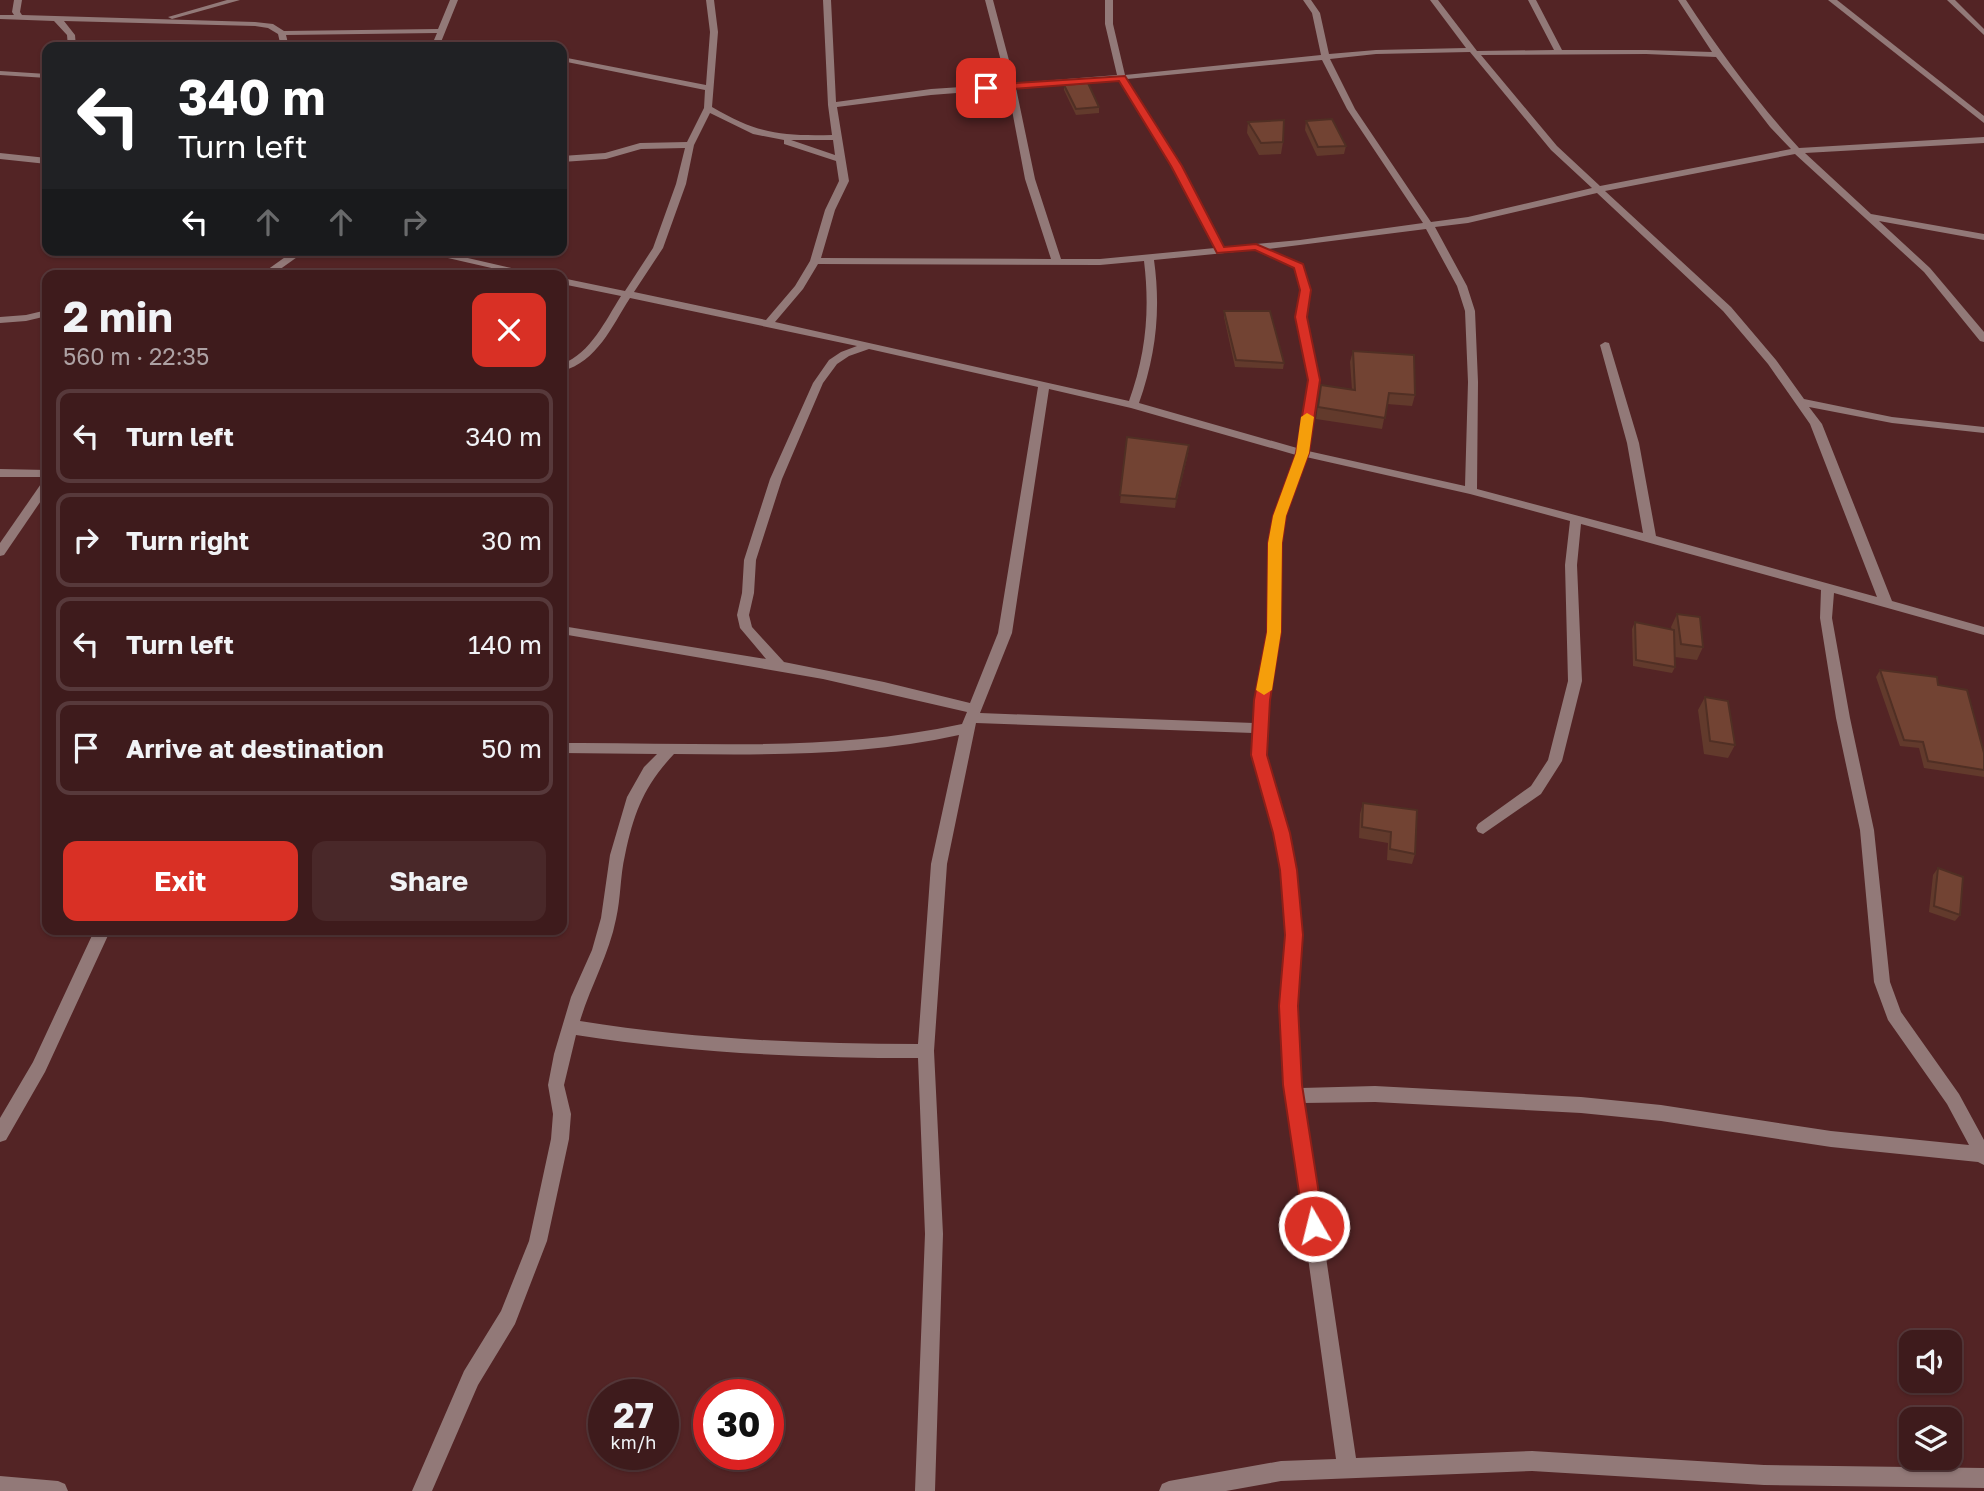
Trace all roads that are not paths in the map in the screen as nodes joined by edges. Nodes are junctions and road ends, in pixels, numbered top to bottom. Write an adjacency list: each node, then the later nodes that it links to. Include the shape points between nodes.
1 (18, 0): 15 (street)
2 (236, 0): 19 (street, via 179,11)
3 (454, 0): 20 (street)
4 (710, 0): 35 (street, via 714,32)
5 (827, 0): 36 (street)
6 (989, 0): 34 (street)
7 (1109, 0): 33 (street)
8 (1307, 0): 29 (street, via 1316,13)
9 (1434, 0): 26 (street)
10 (1532, 0): 27 (street)
11 (1682, 0): 28 (street)
12 (1832, 0): 38 (street)
13 (1951, 0): 17 (street)
14 (0, 17): 15 (street)
15 (20, 18): 16 (street)
16 (57, 19): 19 (street); 23 (street)
17 (1970, 19): 18 (street); 22 (street)
18 (1984, 19)
19 (157, 21): 21 (street, via 255,24)
20 (442, 31): 21 (street); 25 (street)
21 (282, 33): 24 (street)
22 (1984, 33)
23 (74, 42)
24 (284, 42)
25 (437, 42)
26 (1474, 51): 27 (street); 29 (street, via 1376,52); 48 (street, via 1554,148)
27 (1559, 53): 28 (street)
28 (1718, 55): 43 (street)
29 (1326, 59): 33 (street); 50 (street, via 1351,109)
30 (567, 60): 35 (street)
31 (0, 73): 32 (street)
32 (42, 76)
33 (1122, 78): 34 (street); 54 (street, via 1177,166)
34 (1012, 87): 36 (street); 59 (street, via 1030,179)
35 (709, 88): 37 (street)
36 (832, 104): 39 (street)
37 (708, 108): 40 (street, via 755,133); 42 (street)
38 (1984, 120)
39 (837, 137): 40 (street); 47 (street)
40 (779, 139): 47 (street)
41 (1984, 140): 43 (street)
42 (690, 145): 45 (street, via 640,146 606,156); 64 (street, via 658,248)
43 (1797, 151): 48 (street); 49 (street)
44 (0, 156): 46 (street)
45 (567, 159)
46 (42, 160)
47 (842, 160): 58 (street, via 844,181)
48 (1598, 191): 50 (street, via 1468,220); 73 (street, via 1727,309)
49 (1867, 216): 51 (street); 68 (street, via 1927,270)
50 (1428, 224): 52 (street); 80 (street, via 1462,286 1470,311)
51 (1984, 237)
52 (1300, 243): 53 (street); 60 (street)
53 (1256, 247): 54 (street); 60 (street)
54 (1221, 251): 57 (street)
55 (293, 256): 61 (street)
56 (463, 256): 62 (street, via 501,261)
57 (1149, 258): 59 (street); 74 (street, via 1153,335 1147,371)
58 (814, 261): 59 (street); 67 (street, via 799,288)
59 (1057, 262)
60 (1296, 263): 76 (street, via 1306,290 1301,317 1314,380)
61 (272, 270)
62 (524, 270)
63 (567, 282): 64 (street)
64 (626, 293): 67 (street); 71 (street, via 590,351)
65 (42, 314): 66 (street)
66 (0, 320)
67 (769, 323): 70 (street)
68 (1984, 339)
69 (1605, 345): 82 (street, via 1633,443)
70 (869, 346): 72 (street); 88 (street, via 845,354 818,383 776,479 750,560 743,615 746,628)
71 (567, 366)
72 (1044, 385): 74 (street); 89 (street, via 1005,633)
73 (1803, 402): 75 (street, via 1892,420); 85 (street, via 1846,496)
74 (1133, 405): 76 (street)
75 (1984, 429)
76 (1302, 453): 80 (street); 90 (street, via 1279,516 1274,632)
77 (0, 473): 78 (street)
78 (42, 474)
79 (42, 491): 83 (street)
80 (1471, 491): 81 (street)
81 (1576, 519): 82 (street); 93 (street, via 1571,565 1575,681 1555,761 1536,790)
82 (1650, 538): 84 (street)
83 (0, 552)
84 (1828, 586): 85 (street); 99 (street, via 1826,618 1867,830 1882,982 1894,1014 1953,1099)
85 (1886, 603): 87 (street)
86 (567, 631): 88 (street)
87 (1984, 631)
88 (781, 667): 89 (street, via 930,697)
89 (970, 718): 90 (street); 92 (street, via 926,737 797,750); 96 (street, via 939,864)
90 (1260, 728): 97 (street, via 1261,765 1289,870 1294,935 1288,1006)
91 (567, 748): 92 (street)
92 (670, 749): 95 (street, via 649,771 634,797 618,856 609,918)
93 (1483, 828)
94 (100, 935): 98 (street, via 39,1067)
95 (570, 1027): 96 (street, via 754,1048); 104 (street, via 556,1085 562,1114 560,1139 538,1241 508,1317 471,1378)
96 (926, 1051): 105 (street, via 934,1234)
97 (1294, 1096): 99 (street, via 1375,1094 1581,1105); 100 (street)
98 (0, 1134)
99 (1983, 1156)
100 (1347, 1467): 101 (street, via 1532,1461 1764,1475); 106 (street, via 1281,1471)
101 (1984, 1478)
102 (0, 1486): 103 (street)
103 (58, 1491)
104 (422, 1491)
105 (925, 1491)
106 (1169, 1491)

